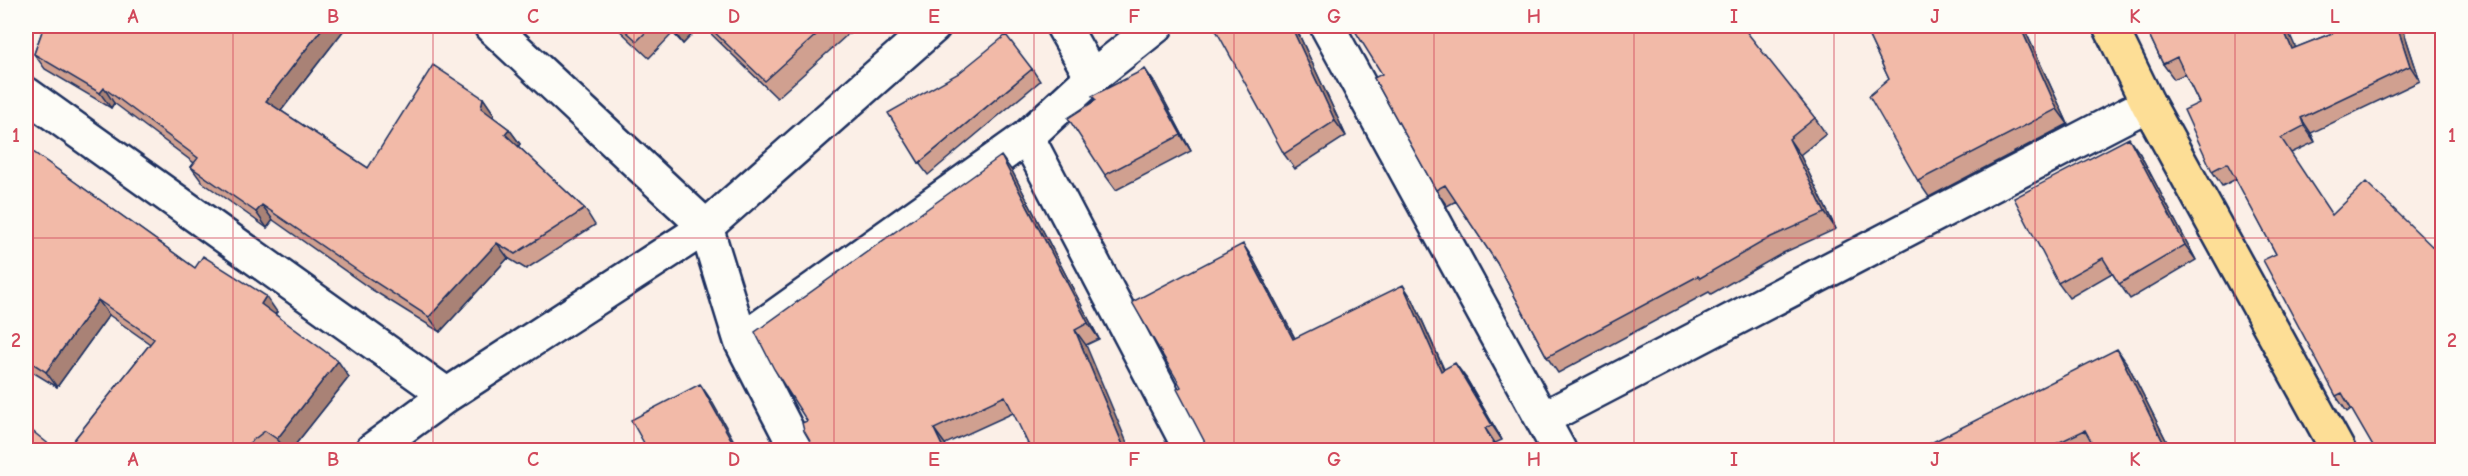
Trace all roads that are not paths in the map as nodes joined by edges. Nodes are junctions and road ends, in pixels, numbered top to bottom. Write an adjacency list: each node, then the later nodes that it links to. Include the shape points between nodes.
1 (490, 26): 11 (street)
2 (934, 26): 11 (street)
3 (1063, 26): 7 (street)
4 (1156, 26): 7 (street)
5 (1327, 26): 14 (street)
6 (2110, 26): 9 (main road)
7 (1092, 77): 10 (street)
8 (26, 94): 13 (street)
9 (2148, 104): 14 (street); 19 (main road)
10 (1027, 136): 12 (street); 17 (street)
11 (706, 227): 12 (street); 13 (street)
12 (741, 340): 16 (street)
13 (447, 395): 15 (street)
14 (1542, 419): 18 (street)
15 (372, 450)
16 (797, 450)
17 (1191, 450)
18 (1559, 450)
19 (2338, 450)

